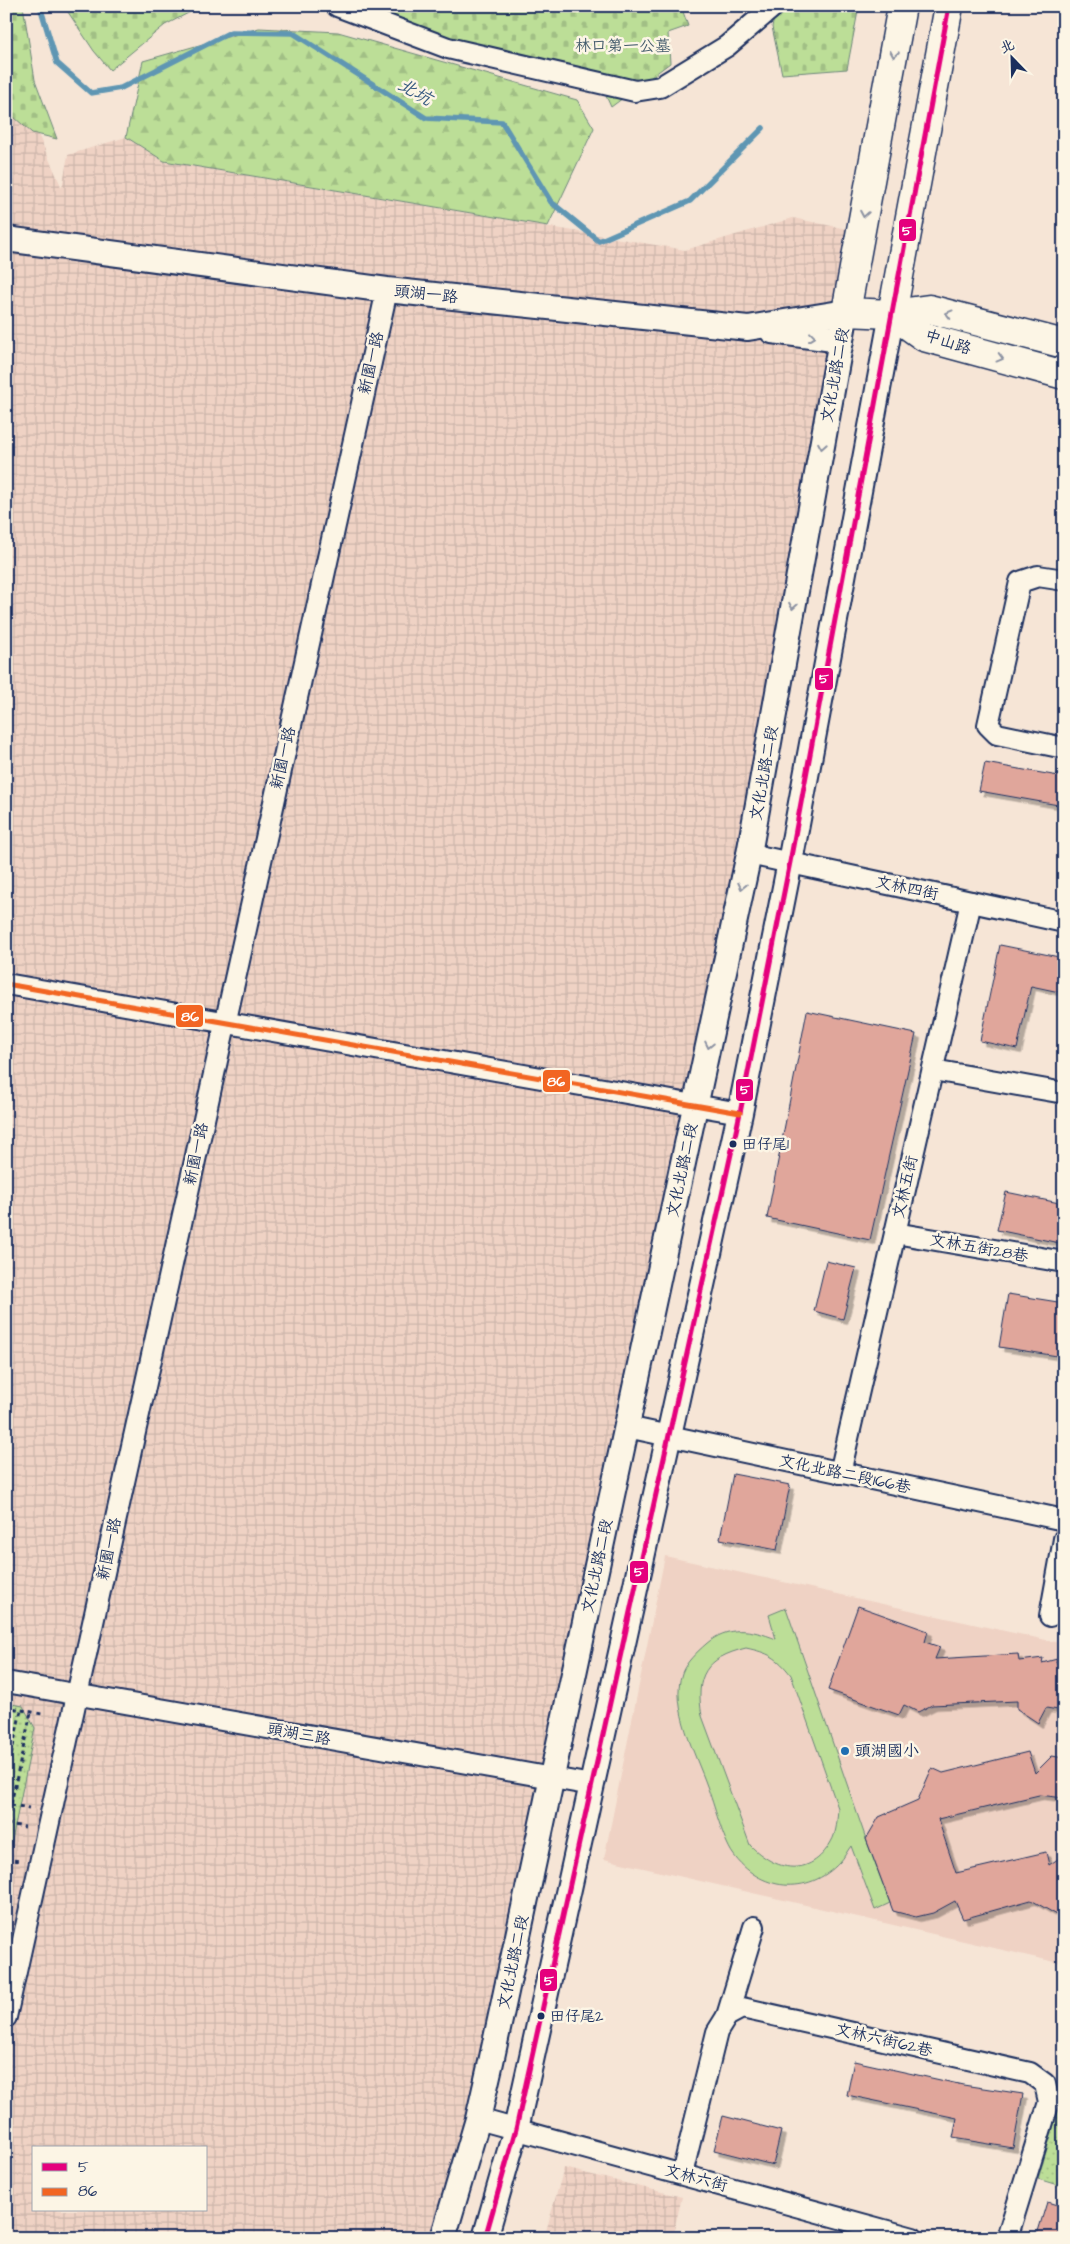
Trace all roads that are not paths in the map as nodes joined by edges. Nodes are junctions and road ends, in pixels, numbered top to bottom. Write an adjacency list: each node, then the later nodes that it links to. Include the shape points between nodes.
1 (337, 6): 2 (street, via 448,48 635,92 660,87 727,46)
2 (774, 6)
3 (902, 6): 7 (main road, 文化北路二段, one-way to 7)
4 (949, 6): 8 (main road)
5 (6, 239): 6 (street, 頭湖一路)
6 (387, 290): 9 (street, 頭湖一路); 20 (street, 新園一路)
7 (846, 312): 8 (main road); 9 (street, 頭湖一路); 10 (street, 文化北路二段)
8 (892, 314): 11 (main road, 中山路, one-way to 8, via 929,308); 12 (main road, 中山路, one-way to 12, via 924,337); 16 (street)
9 (748, 328): 10 (street, one-way to 10)
10 (841, 340): 15 (street, 文化北路二段, one-way to 15)
11 (1064, 344)
12 (1064, 375)
13 (1064, 580): 14 (street, via 1038,576 1020,582 988,725 996,734)
14 (1064, 748)
15 (749, 854): 16 (street, 文林四街); 23 (street, 文化北路二段, one-way to 23)
16 (790, 862): 17 (street, 文林四街); 24 (street)
17 (971, 902): 18 (street, 文林四街); 21 (street, 文林五街)
18 (1064, 922)
19 (6, 984): 20 (street)
20 (225, 1021): 23 (street); 34 (street, 新園一路)
21 (933, 1070): 22 (street); 25 (street, 文林五街)
22 (1064, 1093)
23 (696, 1105): 24 (street); 27 (street, 文化北路二段)
24 (740, 1113): 28 (street)
25 (895, 1233): 26 (street, 文林五街28巷); 29 (street, 文林五街)
26 (1064, 1262)
27 (627, 1427): 28 (street, 文化北路二段166巷); 35 (street, 文化北路二段)
28 (668, 1436): 29 (street, 文化北路二段166巷); 36 (street)
29 (840, 1473): 30 (street, 文化北路二段166巷)
30 (1064, 1520)
31 (1064, 1539): 32 (street)
32 (1050, 1616)
33 (6, 1682): 34 (street, 頭湖三路)
34 (77, 1695): 35 (street, 頭湖三路); 39 (street, 新園一路)
35 (552, 1779): 36 (street, 頭湖三路); 40 (street, 文化北路二段)
36 (592, 1786): 41 (street)
37 (754, 1926): 38 (street)
38 (727, 2016): 42 (street, via 717,2032); 46 (street, 文林六街62巷, via 742,2008 1030,2074 1046,2084 1049,2102)
39 (6, 2017)
40 (478, 2119): 41 (street, 文林六街); 43 (street, 文化北路二段)
41 (516, 2130): 42 (street, 文林六街); 44 (street)
42 (682, 2174): 45 (street, 文林六街)
43 (443, 2238)
44 (485, 2238)
45 (913, 2238)
46 (1007, 2238)

